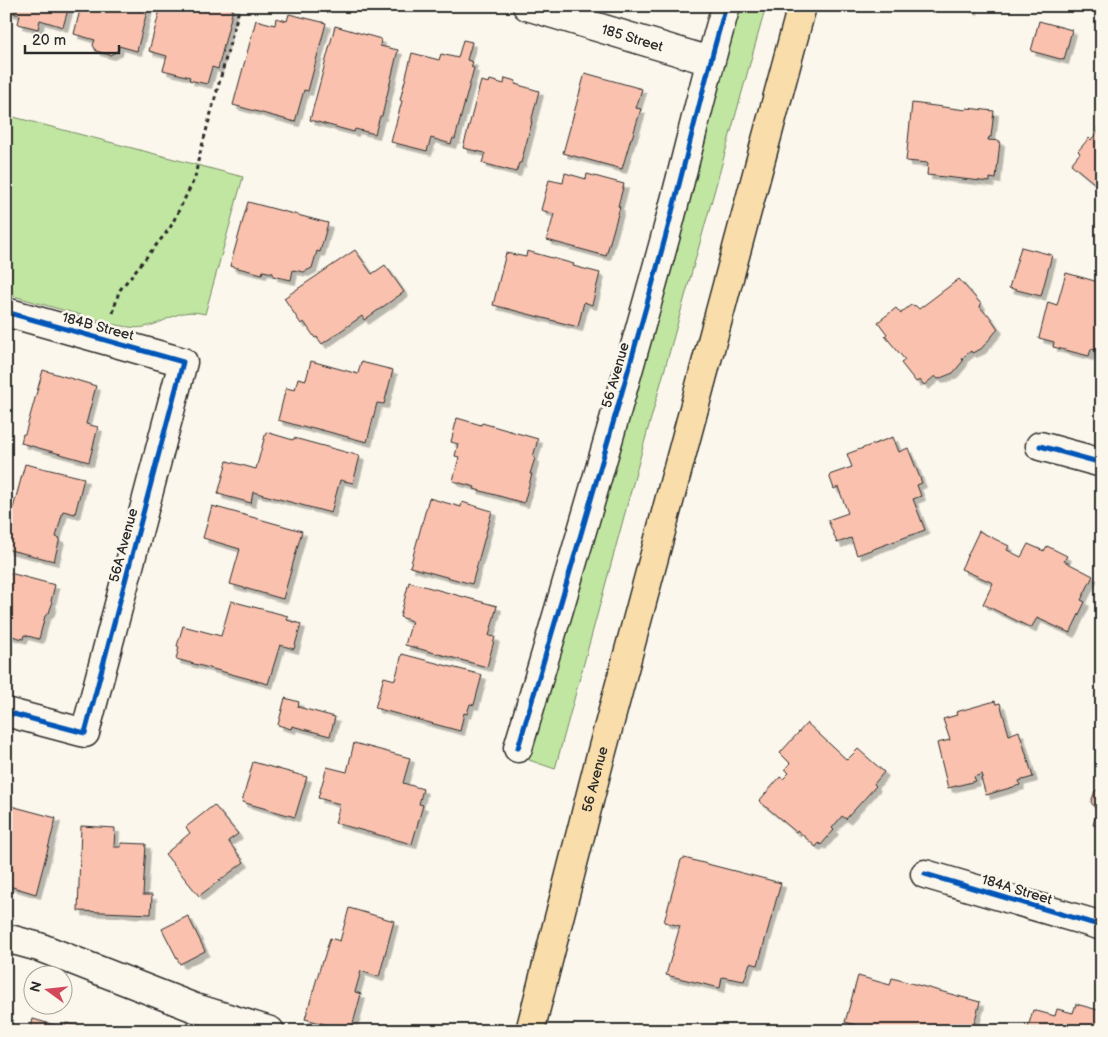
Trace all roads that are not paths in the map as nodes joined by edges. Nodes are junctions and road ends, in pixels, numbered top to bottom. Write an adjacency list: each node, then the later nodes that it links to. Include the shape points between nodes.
1 (527, 6): 4 (street, 185 Street)
2 (726, 6): 4 (street, 56 Avenue)
3 (802, 6): 15 (highway, 56 Avenue)
4 (710, 61): 10 (street, 56 Avenue, via 634,351)
5 (6, 312): 6 (street, 184B Street)
6 (183, 362): 9 (street, 56A Avenue, via 85,733)
7 (1040, 446): 8 (street)
8 (1102, 463)
9 (6, 712)
10 (518, 748)
11 (925, 874): 12 (street, 184A Street)
12 (1102, 926)
13 (6, 938): 14 (street, via 39,947 195,1008)
14 (270, 1031)
15 (530, 1031)

